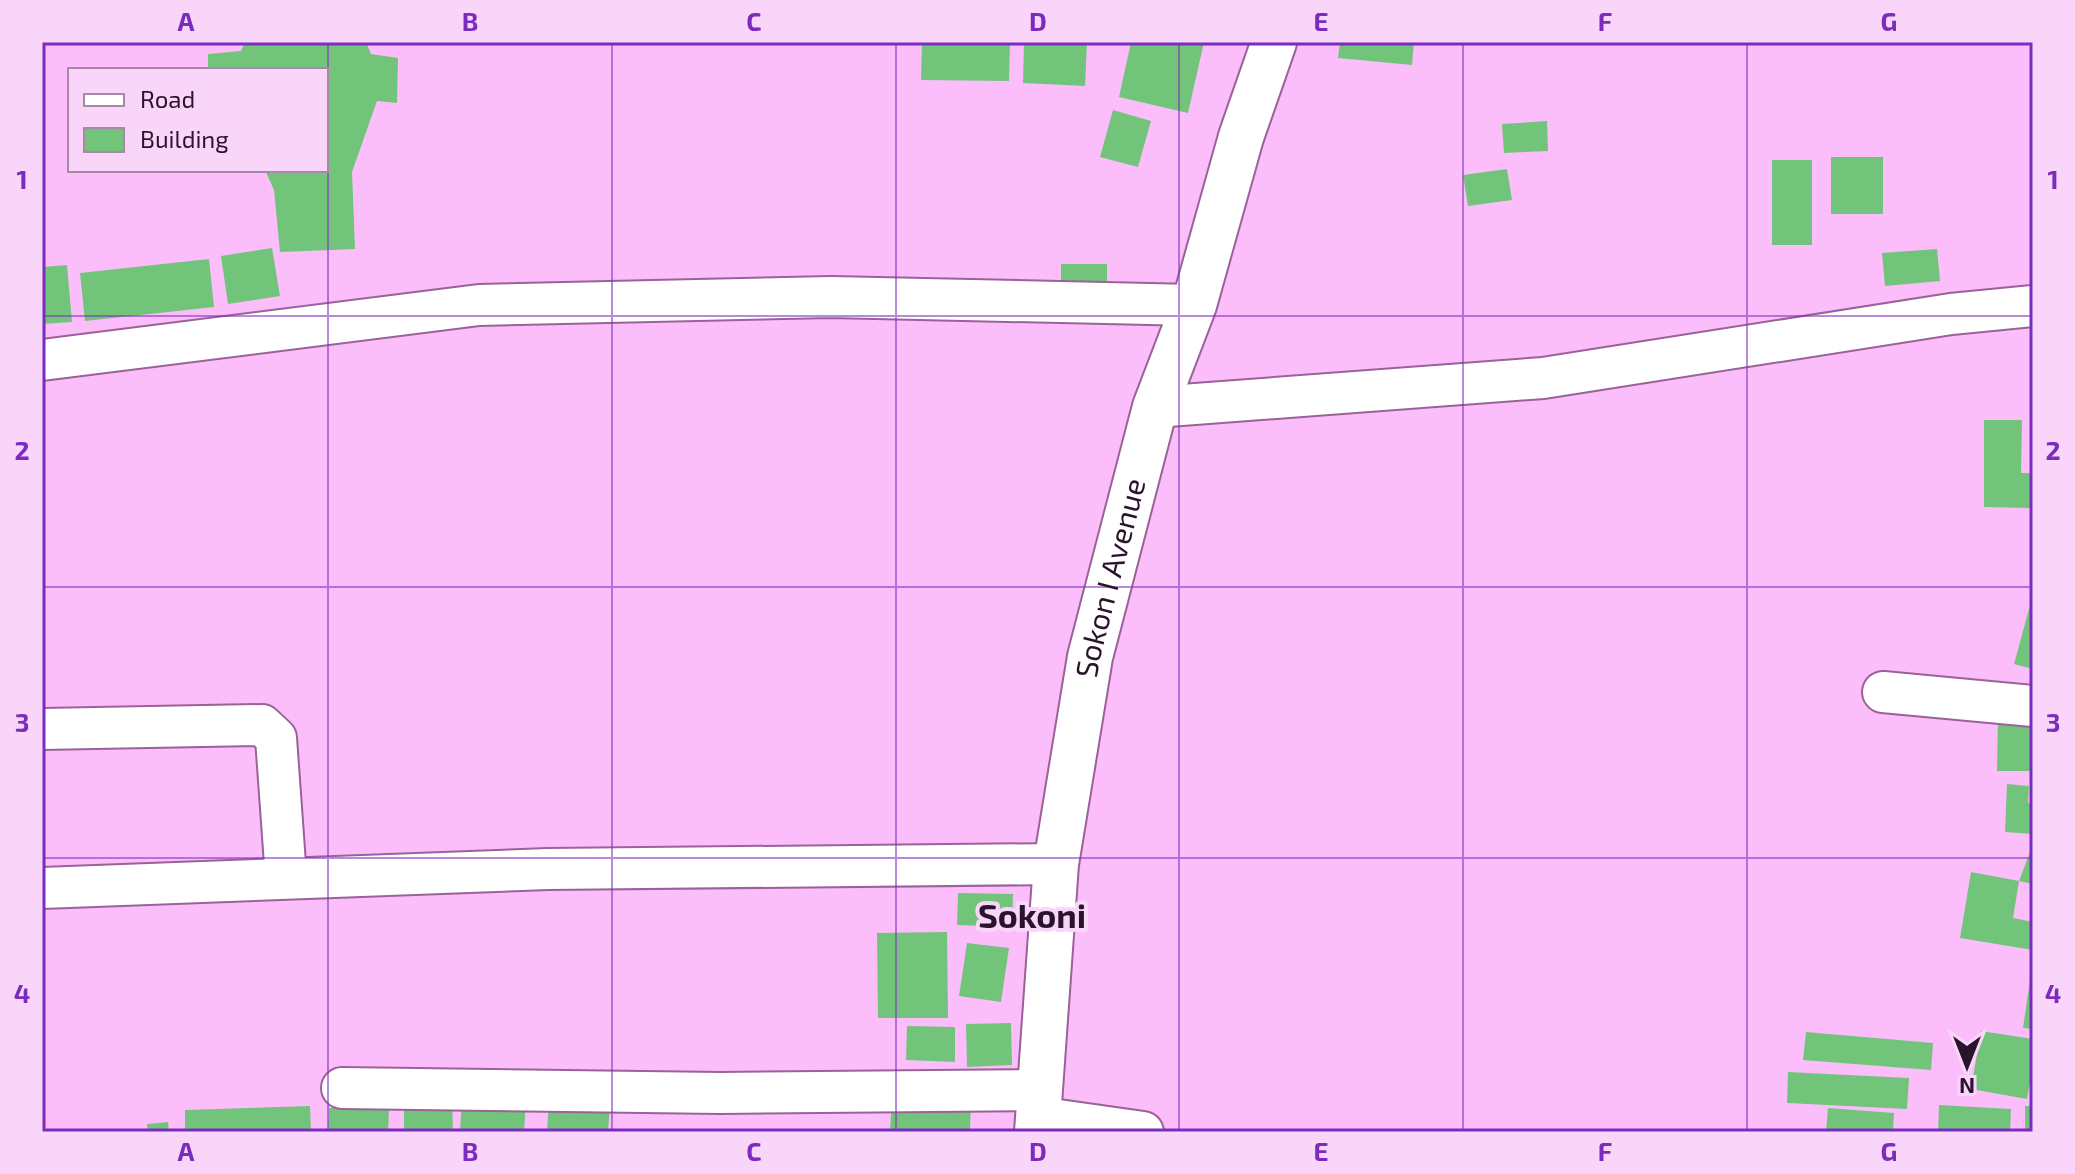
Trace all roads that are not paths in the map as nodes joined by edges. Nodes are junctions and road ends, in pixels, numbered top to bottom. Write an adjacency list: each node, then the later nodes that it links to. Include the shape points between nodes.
1 (1274, 42): 2 (street, Sokon I Avenue)
2 (1194, 305): 4 (street, via 831,297 479,305); 5 (street, Sokon I Avenue)
3 (2033, 306): 5 (street, via 1951,314 1543,378)
4 (42, 360)
5 (1155, 407): 9 (street, Sokon I Avenue, via 1090,657)
6 (1883, 692): 7 (street)
7 (2033, 706)
8 (42, 729): 10 (street, via 262,725 276,738 280,763)
9 (1056, 864): 10 (street, via 669,867); 13 (street, Sokon I Avenue)
10 (286, 878): 11 (street)
11 (42, 888)
12 (342, 1088): 13 (street, via 720,1093)
13 (1038, 1113): 14 (street)
14 (1143, 1132)

